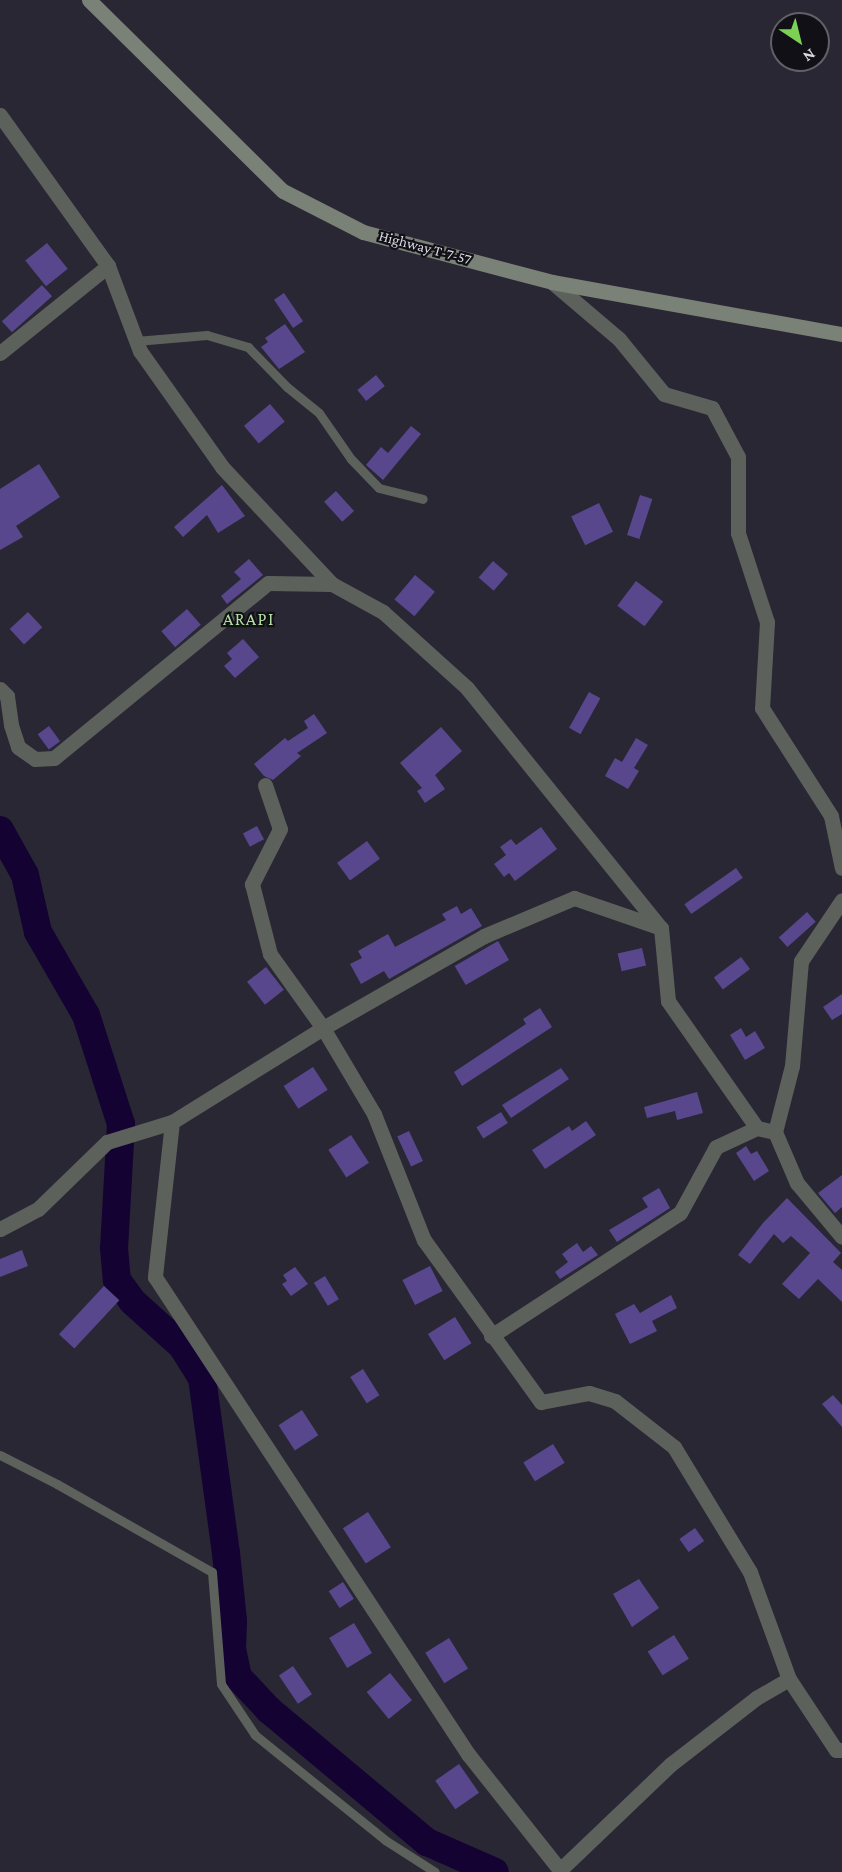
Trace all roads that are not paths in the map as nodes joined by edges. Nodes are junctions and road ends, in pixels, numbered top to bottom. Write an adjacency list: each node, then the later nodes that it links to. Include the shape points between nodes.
1 (89, 0): 4 (street, Highway T-7-57, via 284,191 363,232)
2 (0, 115): 3 (street)
3 (108, 266): 6 (street); 7 (street)
4 (552, 282): 5 (street, Highway T-7-57); 12 (street, via 619,339 664,394 712,408 738,457 738,533 767,622 762,708 831,816)
5 (842, 334)
6 (136, 341): 8 (lane, via 207,335 248,347 319,413 351,459 379,488); 9 (street, via 222,467)
7 (0, 353)
8 (423, 499)
9 (332, 584): 10 (street, via 268,583 54,758 35,759 18,747 7,696); 14 (street, via 383,612 467,688)
10 (0, 689)
11 (266, 785): 15 (street, via 280,829 252,884 270,954)
12 (842, 868)
13 (842, 900): 18 (street, via 801,961 792,1066)
14 (661, 928): 15 (street, via 574,898 484,936); 17 (street, via 668,1001)
15 (323, 1028): 16 (street); 21 (street, via 374,1114 424,1240)
16 (172, 1122): 19 (street, via 107,1142 38,1209); 23 (street, via 155,1277 468,1754 560,1870 671,1764 756,1698)
17 (757, 1128): 18 (street); 21 (street, via 716,1147 680,1213)
18 (775, 1132): 20 (street, via 797,1183)
19 (0, 1229)
20 (842, 1237)
21 (491, 1336): 23 (street, via 541,1402 590,1393 615,1401 674,1447 750,1572)
22 (0, 1455): 25 (lane, via 212,1572 221,1684 255,1735 385,1840)
23 (789, 1679): 24 (street, via 836,1750)
24 (842, 1750)
25 (435, 1872)

